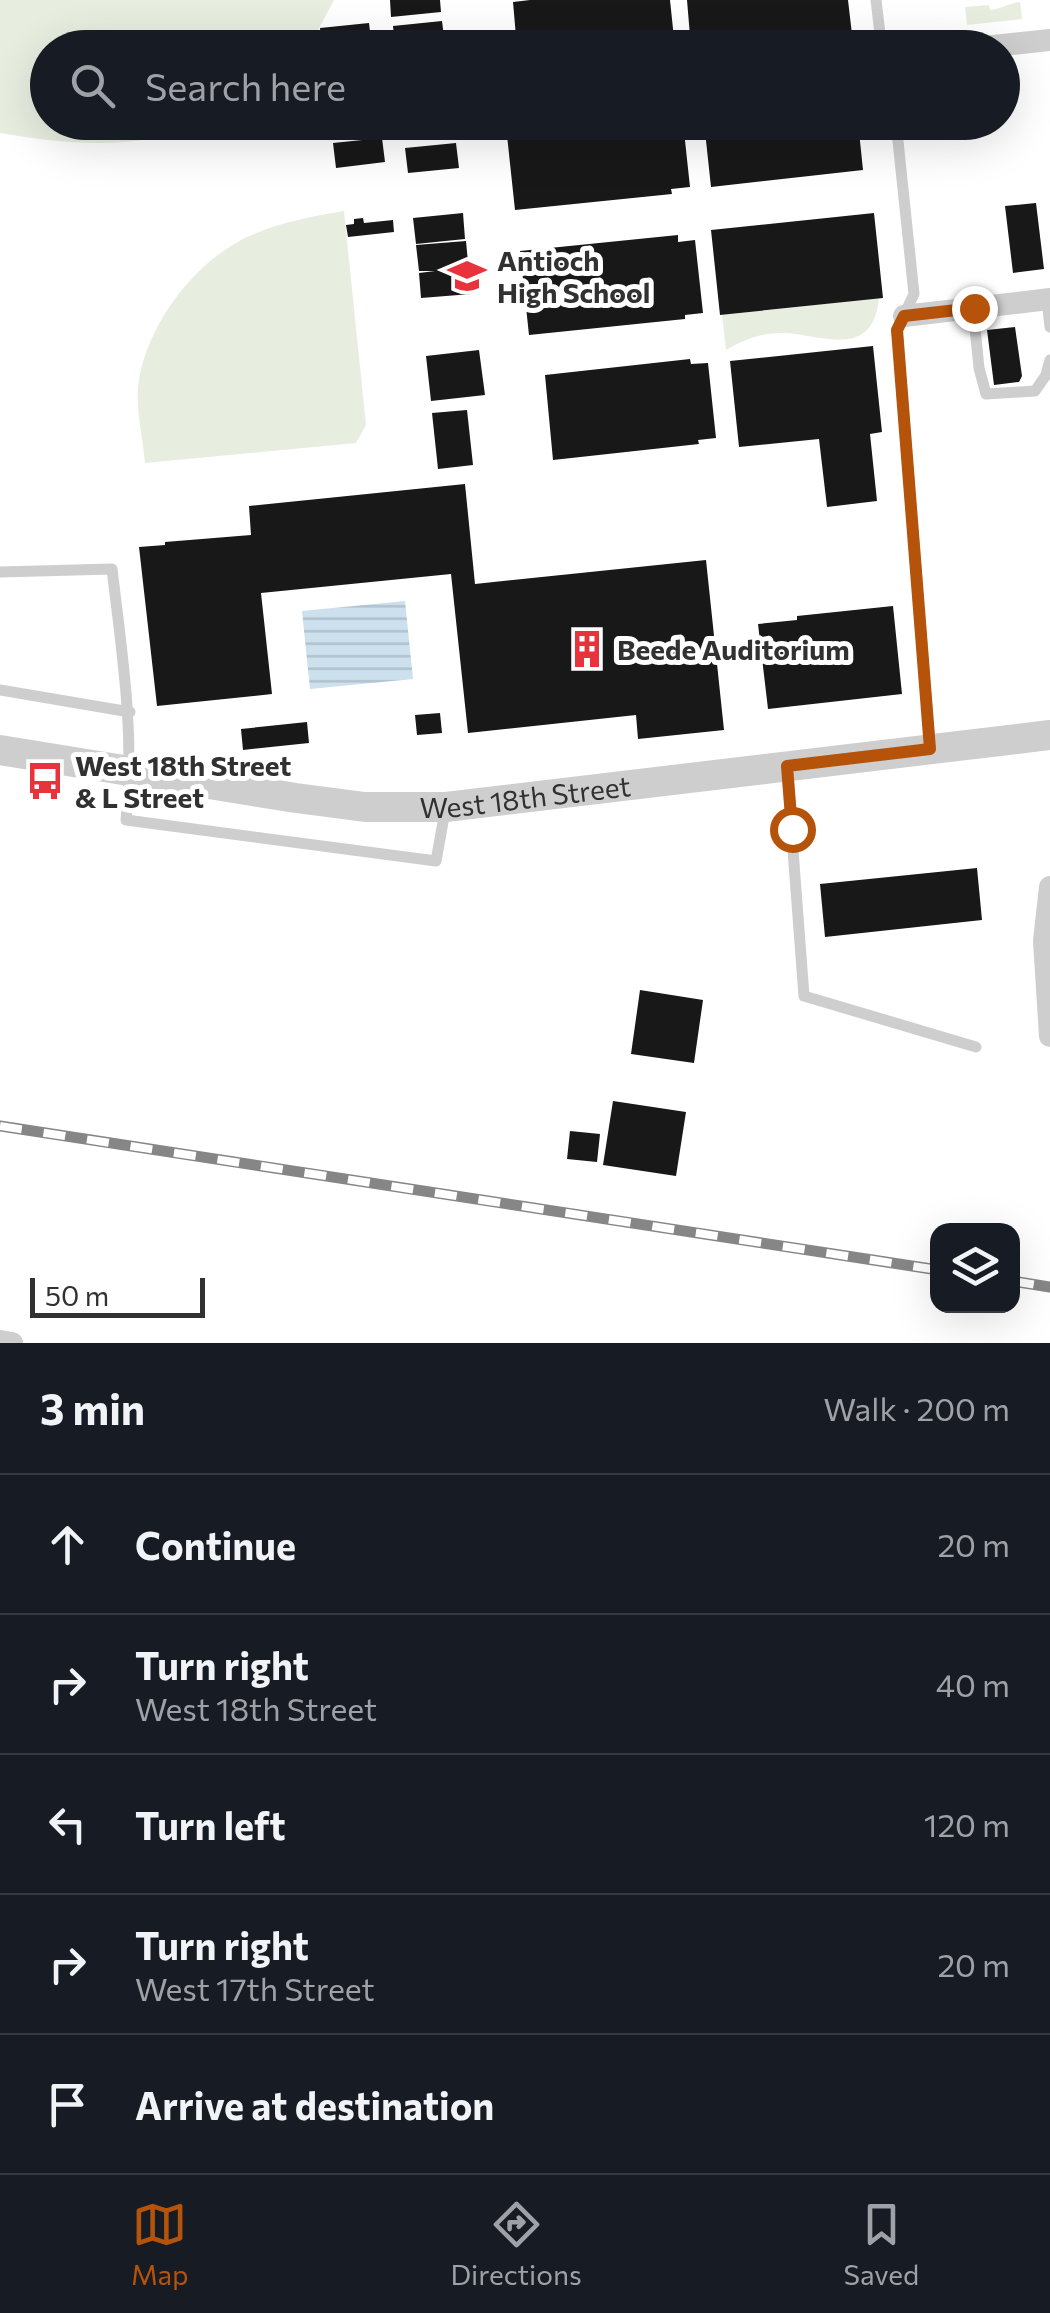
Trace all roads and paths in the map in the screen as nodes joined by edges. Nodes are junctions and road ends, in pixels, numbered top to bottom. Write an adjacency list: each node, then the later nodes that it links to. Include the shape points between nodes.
1 (876, 0): 2 (lane)
2 (880, 30)
3 (1050, 40): 4 (street)
4 (1020, 43)
5 (898, 140): 8 (lane, via 914,294)
6 (1048, 300): 7 (street); 9 (lane)
7 (974, 308): 8 (street); 10 (lane, via 986,394 1035,391)
8 (904, 316): 15 (lane, via 897,330)
9 (1050, 327)
10 (1050, 360)
11 (0, 572): 13 (lane, via 112,568)
12 (0, 690): 13 (lane)
13 (130, 712): 18 (lane)
14 (1050, 735): 15 (street, West 18th Street)
15 (930, 749): 17 (street, West 18th Street)
16 (0, 750): 18 (street, West 18th Street)
17 (787, 766): 19 (street, West 18th Street); 22 (lane, via 804,996)
18 (131, 771): 19 (street, West 18th Street, via 365,807); 19 (lane, via 126,820 436,862)
19 (446, 807)
20 (1050, 888): 21 (street, via 1044,941)
21 (1050, 1036)
22 (976, 1047)
23 (0, 1341): 24 (street)
24 (12, 1343)

